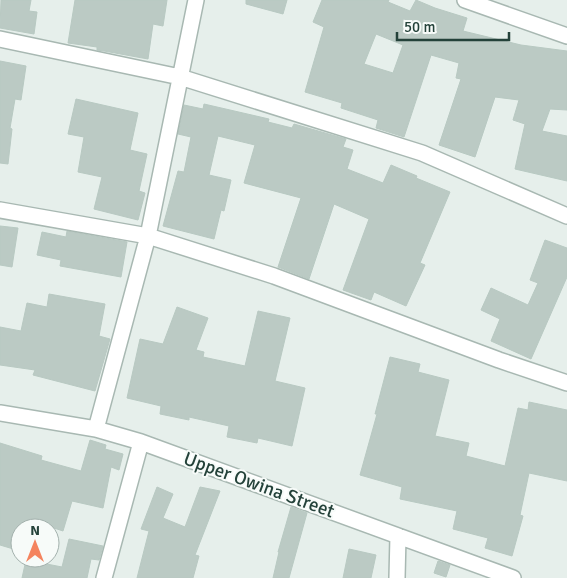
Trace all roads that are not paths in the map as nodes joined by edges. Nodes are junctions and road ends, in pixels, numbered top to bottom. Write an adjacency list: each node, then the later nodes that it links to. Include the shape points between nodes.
1 (196, 0): 5 (street)
2 (465, 0): 3 (street)
3 (567, 36)
4 (0, 38): 5 (street)
5 (180, 77): 7 (street, via 422,153); 8 (street)
6 (0, 210): 8 (street)
7 (567, 216)
8 (148, 236): 9 (street, via 274,276); 11 (street)
9 (567, 383)
10 (0, 414): 11 (street, Upper Owina Street)
11 (96, 429): 12 (street, Upper Owina Street)
12 (141, 442): 13 (street, Upper Owina Street); 14 (street)
13 (398, 536): 15 (street); 16 (street, Upper Owina Street)
14 (104, 578)
15 (397, 578)
16 (513, 578)

